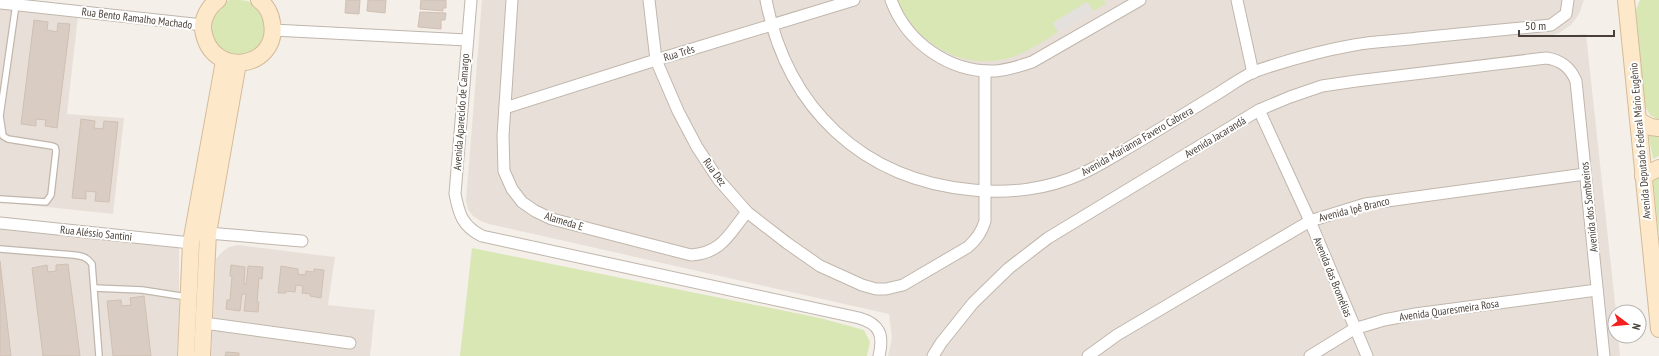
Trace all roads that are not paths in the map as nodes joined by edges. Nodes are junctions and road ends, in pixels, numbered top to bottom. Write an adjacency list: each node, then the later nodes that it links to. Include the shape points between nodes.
1 (218, 0): 15 (street, via 206,13)
2 (258, 0): 17 (street, via 264,4 271,16)
3 (471, 0): 18 (street, Avenida Aparecido de Camargo)
4 (512, 0): 24 (street, Alameda E)
5 (649, 0): 19 (street, Rua Dez)
6 (766, 0): 16 (street, Avenida Marianna Favero Cabrera)
7 (854, 0): 16 (street, Rua Três)
8 (891, 0): 22 (street, via 904,24 932,54 966,69)
9 (1140, 0): 22 (street, via 1032,62 1015,68)
10 (1237, 0): 23 (street)
11 (1568, 0): 23 (street, Avenida Marianna Favero Cabrera, via 1566,14 1551,25 1355,45 1309,54)
12 (1628, 1): 27 (street, Avenida Deputado Federal Mário Eugênio)
13 (0, 3): 14 (street, Rua Bento Ramalho Machado)
14 (16, 4): 15 (street, Rua Bento Ramalho Machado); 26 (lane)
15 (203, 25): 20 (street, via 205,40 212,52)
16 (771, 25): 19 (street, Rua Três); 32 (street, Avenida Marianna Favero Cabrera, via 783,59 801,91 824,120 850,144 881,164 914,179 949,188)
17 (273, 30): 18 (street); 20 (street, via 270,43 262,54 251,61)
18 (467, 40): 51 (street, Avenida Aparecido de Camargo, via 455,194 464,222 475,233 870,321 880,335 882,344)
19 (656, 60): 24 (street, Rua Três); 34 (street, Rua Dez, via 678,111 697,146 718,179)
20 (231, 62): 37 (street); 39 (street)
21 (1562, 63): 25 (street, Avenida Jacarandá, via 1546,58 1356,80 1322,86); 30 (street, Avenida dos Sombreiros, via 1576,81)
22 (985, 71): 32 (street, Rua Dez)
23 (1253, 72): 32 (street, Avenida Marianna Favero Cabrera, via 1081,174 1051,186)
24 (505, 108): 34 (street, Alameda E, via 504,171 512,189 522,202 552,219 691,255 702,254 718,247)
25 (1259, 110): 35 (street, Avenida das Bromélias); 52 (street, Avenida Jacarandá, via 1042,242 1009,268 973,303)
26 (0, 116): 33 (lane, via 4,136 8,139 52,146 56,151 51,195 46,202)
27 (1639, 121): 28 (street); 31 (street, Avenida Deputado Federal Mário Eugênio)
28 (1659, 128)
29 (1659, 168): 31 (street)
30 (1585, 174): 35 (street, Avenida Ipê Branco, via 1365,204); 42 (street, Avenida dos Sombreiros)
31 (1643, 176): 46 (street, Avenida Deputado Federal Mário Eugênio)
32 (985, 192): 34 (street, Rua Dez, via 985,221 976,240 903,285 886,289 862,285 820,266)
33 (0, 199)
34 (747, 212)
35 (1310, 221): 45 (street, Avenida das Bromélias); 53 (street, Avenida Ipê Branco, via 1118,334)
36 (0, 222): 39 (street, Rua Aléssio Santini)
37 (208, 233): 38 (street); 44 (street)
38 (302, 241)
39 (191, 243): 43 (street)
40 (0, 249): 41 (lane, via 83,256 92,264)
41 (94, 288): 43 (lane, via 142,290); 48 (lane)
42 (1597, 290): 45 (street, Avenida Quaresmeira Rosa, via 1415,314); 56 (street, Avenida dos Sombreiros)
43 (188, 297): 49 (street)
44 (204, 323): 47 (street); 50 (street)
45 (1354, 329): 54 (street, Avenida Quaresmeira Rosa); 55 (street, Avenida das Bromélias)
46 (1659, 329)
47 (350, 343)
48 (99, 356)
49 (186, 356)
50 (202, 356)
51 (879, 356)
52 (933, 356)
53 (1088, 356)
54 (1310, 356)
55 (1367, 356)
56 (1604, 356)

